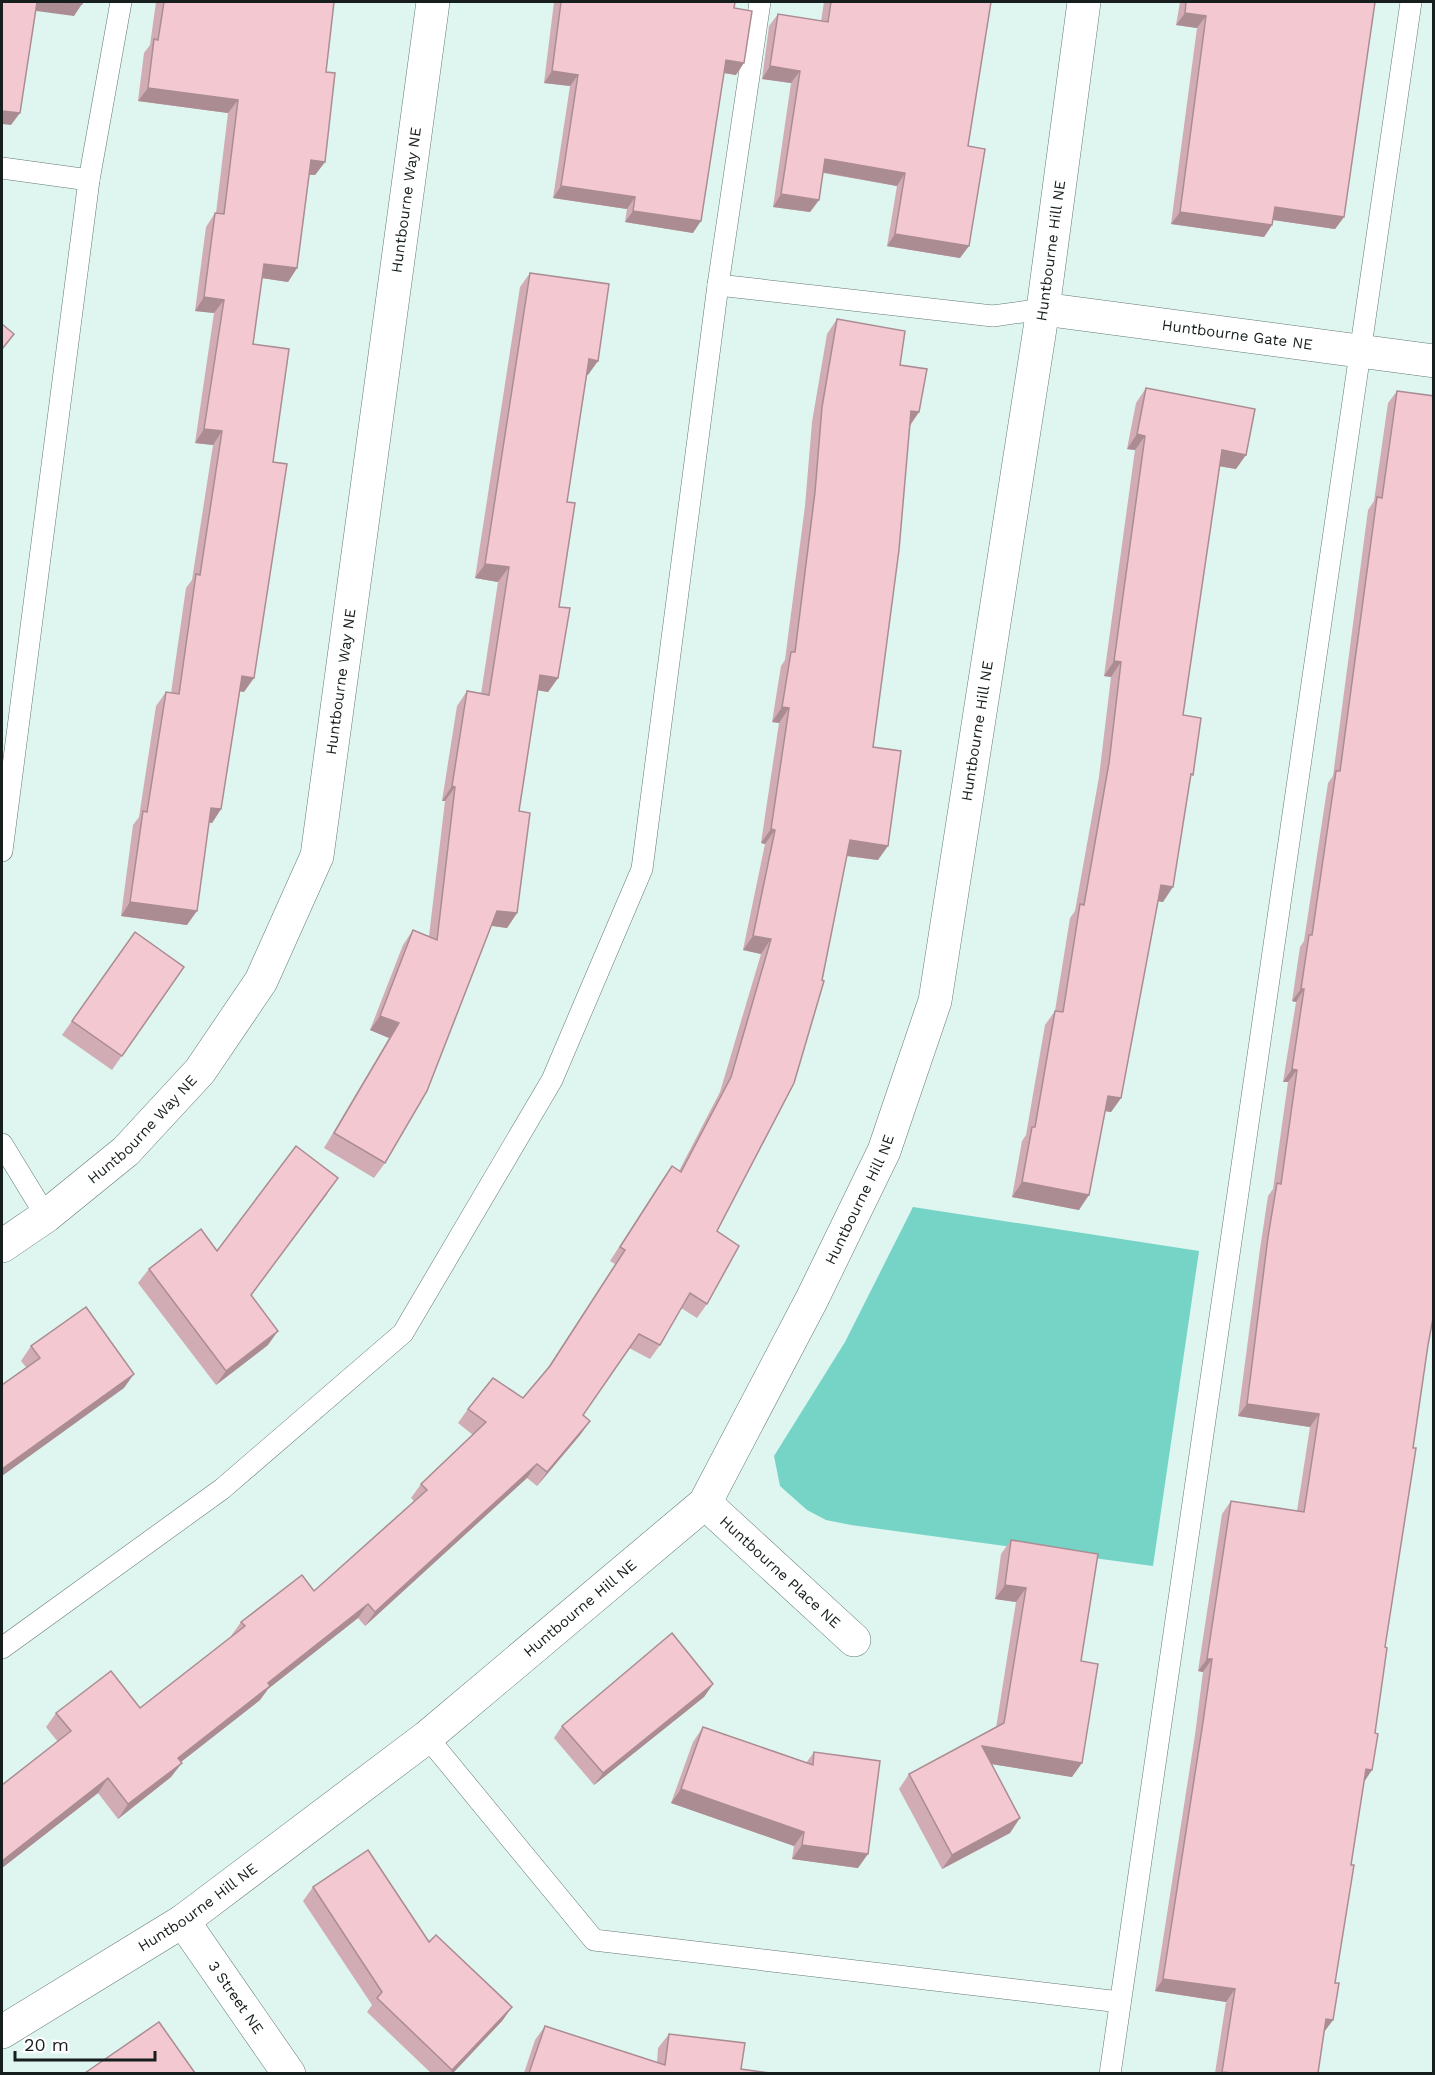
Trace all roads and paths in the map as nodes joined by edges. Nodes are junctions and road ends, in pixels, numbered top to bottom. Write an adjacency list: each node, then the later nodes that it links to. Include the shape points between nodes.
1 (121, 2): 7 (lane)
2 (433, 2): 14 (street, Huntbourne Way NE, via 316,856 261,981 200,1071 126,1151)
3 (760, 2): 8 (lane)
4 (1084, 2): 9 (street, Huntbourne Hill NE)
5 (1411, 2): 10 (lane)
6 (2, 168): 7 (lane)
7 (89, 180): 12 (lane)
8 (718, 285): 9 (lane, via 993,316); 18 (lane, via 642,869 552,1080 403,1333 222,1489)
9 (1043, 309): 10 (street, Huntbourne Gate NE); 16 (street, Huntbourne Hill NE, via 934,1001 885,1151)
10 (1362, 351): 11 (street, Huntbourne Gate NE); 21 (lane)
11 (1434, 361)
12 (2, 851)
13 (2, 1144): 14 (lane)
14 (46, 1216): 15 (street, Huntbourne Way NE)
15 (2, 1246)
16 (705, 1503): 17 (street, Huntbourne Place NE); 19 (street, Huntbourne Hill NE)
17 (854, 1640)
18 (2, 1648)
19 (427, 1737): 20 (street, Huntbourne Hill NE); 21 (lane, via 594,1940)
20 (183, 1921): 22 (street, Huntbourne Hill NE); 23 (street, 3 Street NE)
21 (1120, 2002): 24 (lane)
22 (2, 2032)
23 (289, 2073)
24 (1110, 2073)

